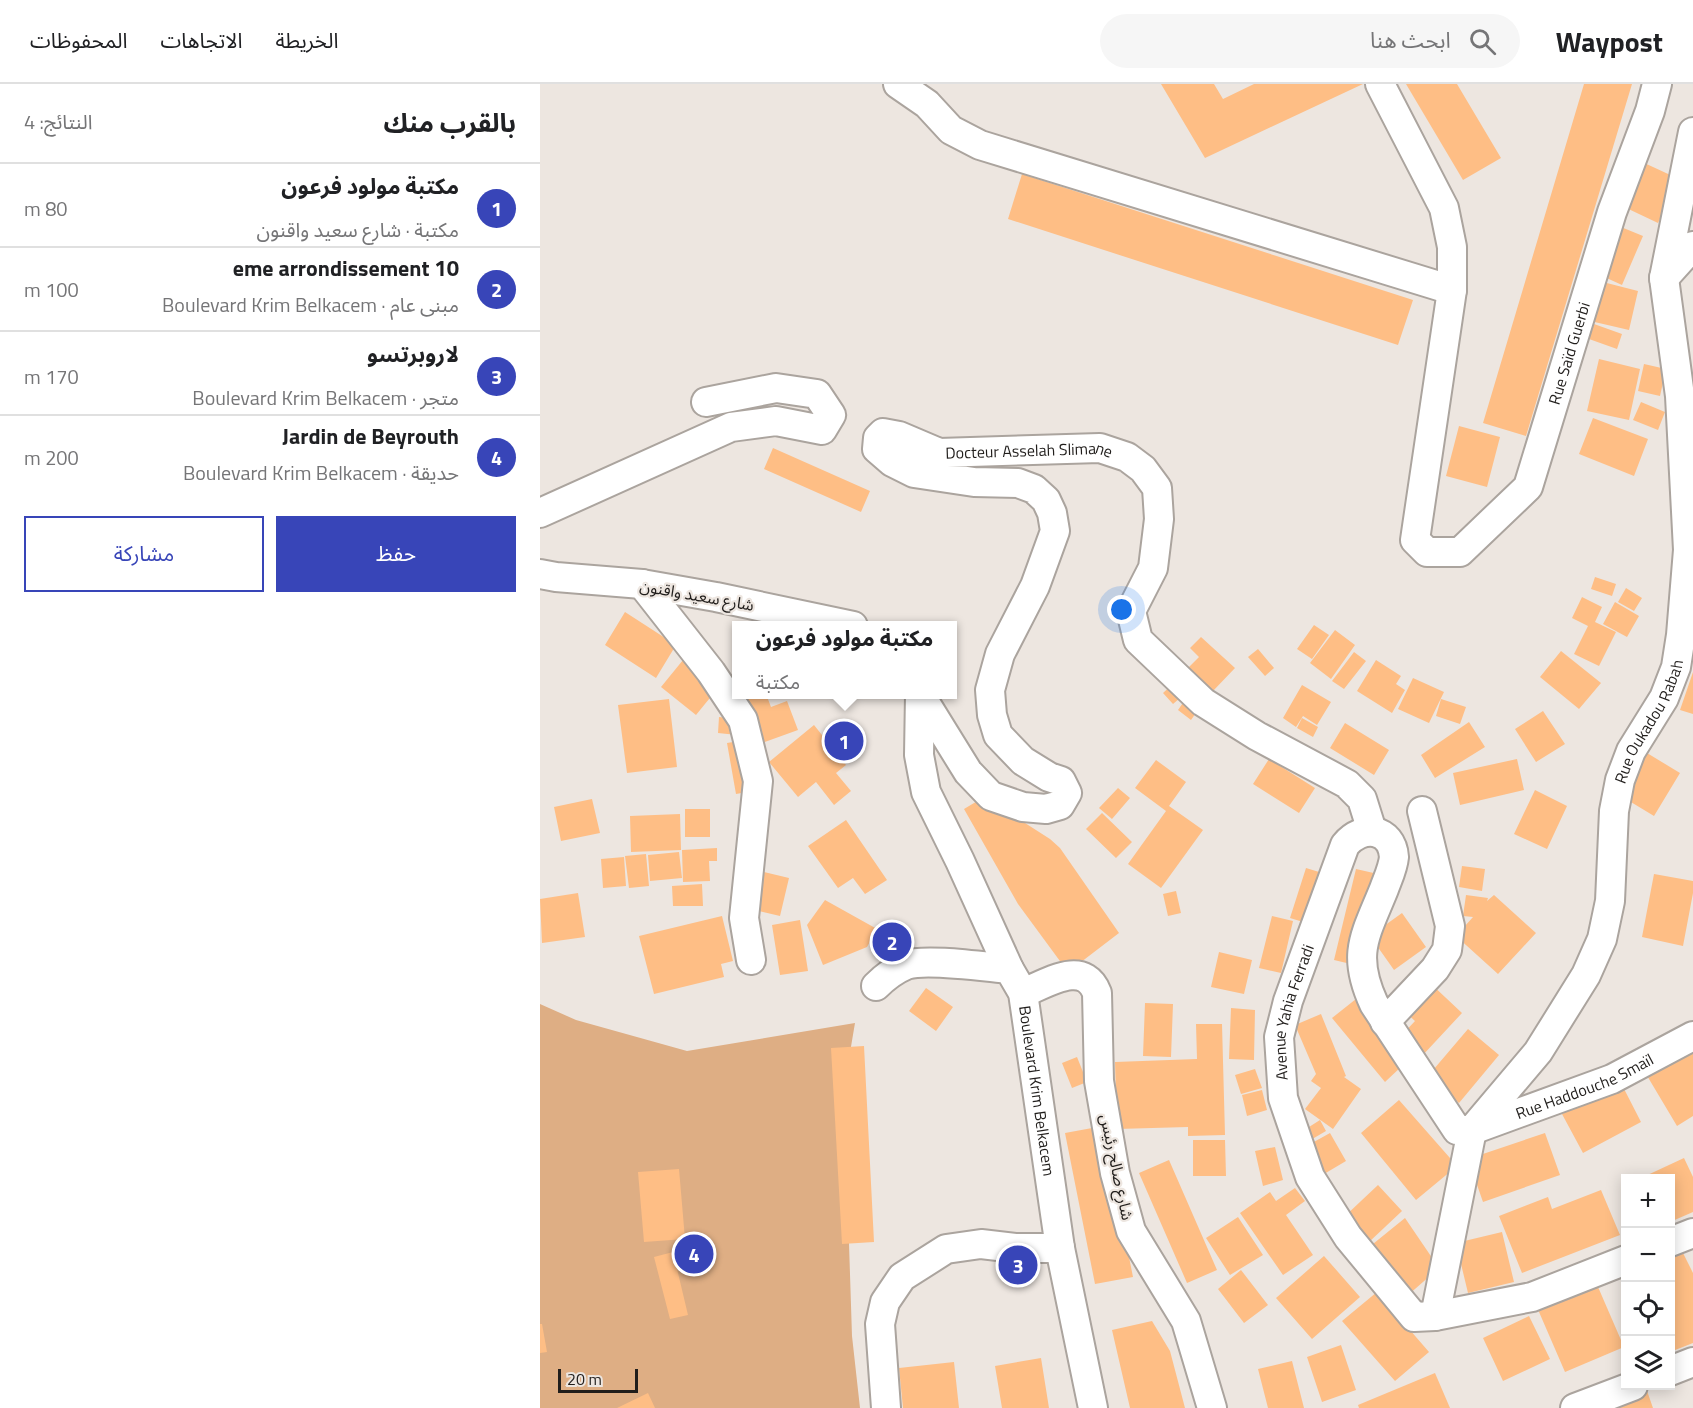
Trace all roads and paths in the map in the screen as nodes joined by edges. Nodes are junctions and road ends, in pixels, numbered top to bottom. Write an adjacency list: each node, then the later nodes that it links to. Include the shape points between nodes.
1 (898, 84): 7 (street, via 927,104 951,130 980,145)
2 (1380, 84): 7 (street, via 1444,208 1452,248)
3 (1657, 84): 7 (street, Rue Saïd Guerbi, via 1612,212 1528,487 1460,552 1427,552 1415,540)
4 (1693, 132): 6 (street, Rue Oukadou Rabah)
5 (1693, 246): 6 (street)
6 (1664, 278): 22 (street, Rue Oukadou Rabah, via 1680,396 1688,550 1676,667 1664,698 1631,751 1620,780 1614,811 1610,901 1602,939 1586,975)
7 (1452, 290)
8 (706, 402): 9 (street, via 776,388 817,394 831,415 822,430 776,421 731,428)
9 (540, 513)
10 (540, 574): 11 (street, شارع سعيد واقنون)
11 (642, 584): 12 (street, شارع سعيد واقنون); 17 (street, via 743,720 758,781 744,918)
12 (831, 621)
13 (920, 699): 18 (street, via 919,755 926,792)
14 (922, 699): 16 (street, Docteur Asselah Slimane, via 968,772 991,796 1023,807 1046,809 1060,805 1067,793 1061,781 1023,761 998,735 990,690 1000,654 1035,586 1054,531 1046,500 1034,489 1018,483 974,482 914,473 877,449 878,438 884,433 899,436 939,453 1100,448 1127,457 1143,468 1157,488 1159,519 1153,568 1131,611 1138,640 1203,702 1347,784 1362,799)
15 (1422, 811): 20 (street, via 1450,926 1447,950 1435,969)
16 (1372, 831): 20 (street, via 1388,840 1394,851 1362,944 1365,985); 29 (street, Avenue Yahia Ferradi, via 1360,833 1345,845 1288,1001 1279,1037 1283,1098 1310,1177 1348,1236 1414,1317)
17 (751, 960)
18 (1016, 981): 19 (street, via 941,963 909,964); 27 (street, Boulevard Krim Belkacem); 35 (street, شارع صالح رئيس, via 1069,974 1085,977 1095,988 1100,1081 1131,1231 1186,1321)
19 (876, 986)
20 (1385, 1022): 24 (street, via 1457,1130)
21 (1693, 1036): 23 (street, Rue Haddouche Smaïl, via 1612,1079)
22 (1538, 1053): 23 (street, via 1545,1077 1553,1088); 24 (street, Rue Oukadou Rabah)
23 (1565, 1094): 24 (street, Rue Haddouche Smaïl)
24 (1472, 1130): 29 (street)
25 (1693, 1233): 26 (street)
26 (1675, 1240)
27 (1060, 1248): 33 (street, via 981,1244 946,1249 902,1277 885,1302 880,1324); 34 (street, Boulevard Krim Belkacem)
28 (1621, 1262): 29 (street, Avenue Yahia Ferradi, via 1532,1297)
29 (1435, 1316)
30 (1693, 1362): 31 (street)
31 (1675, 1369)
32 (1622, 1390): 36 (street)
33 (886, 1408)
34 (1094, 1408)
35 (1212, 1408)
36 (1575, 1408)

